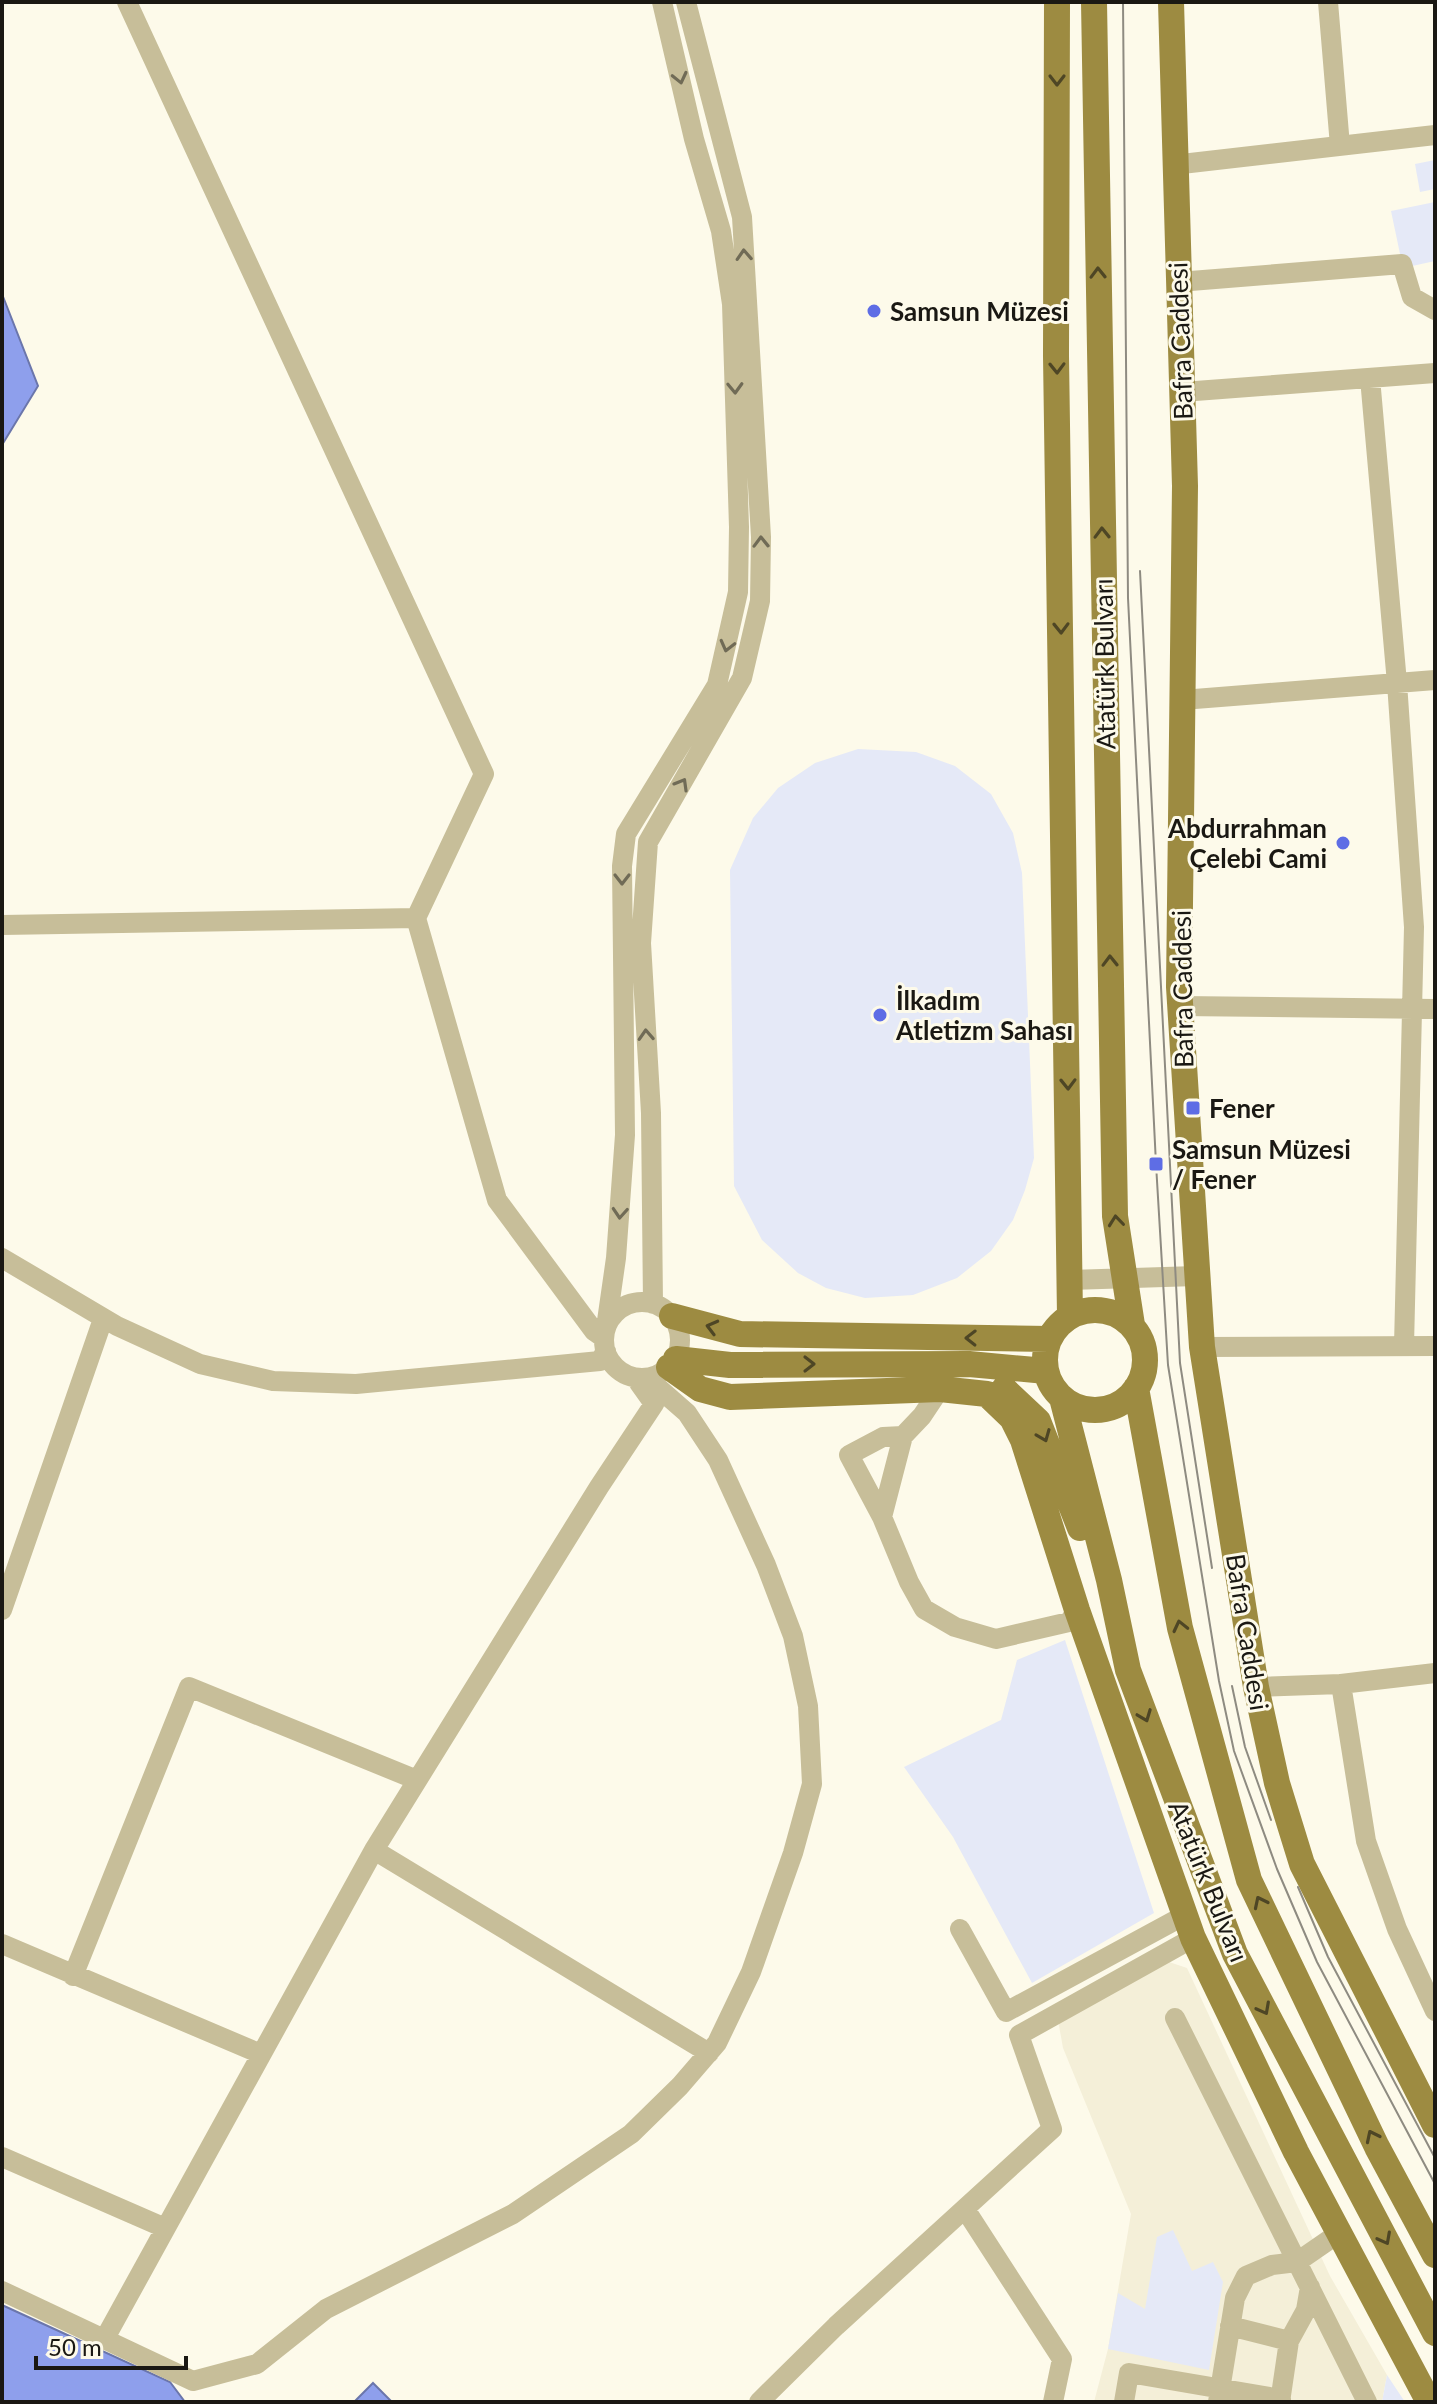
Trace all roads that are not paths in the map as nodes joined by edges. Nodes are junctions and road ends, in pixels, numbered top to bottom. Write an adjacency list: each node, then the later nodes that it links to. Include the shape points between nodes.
1 (127, 2): 19 (street, via 484,774)
2 (662, 2): 32 (street, one-way to 32, via 721,231 732,304 738,592 717,685 626,834 625,1135)
3 (686, 2): 28 (street, one-way to 3, via 641,943 648,842 742,678 760,601 742,217)
4 (1057, 2): 27 (main road, Atatürk Bulvarı, one-way to 27, via 1056,356)
5 (1094, 2): 26 (main road, Atatürk Bulvarı, one-way to 5, via 1115,1216)
6 (1171, 2): 10 (main road, Bafra Caddesi)
7 (1328, 2): 9 (street)
8 (1435, 135): 9 (street)
9 (1340, 146): 10 (street)
10 (1173, 165): 11 (main road, Bafra Caddesi)
11 (1178, 282): 12 (street, via 1402,264 1412,297); 15 (main road, Bafra Caddesi)
12 (1435, 310)
13 (1435, 373): 14 (street)
14 (1370, 378): 15 (street); 17 (street)
15 (1182, 392): 18 (main road, Bafra Caddesi)
16 (1435, 680): 17 (street)
17 (1397, 683): 18 (street); 23 (street, via 1414,927)
18 (1182, 700): 21 (main road, Bafra Caddesi)
19 (416, 918): 20 (street); 32 (street, via 497,1200 594,1331)
20 (2, 925)
21 (1180, 1006): 23 (street); 25 (main road, Bafra Caddesi)
22 (1435, 1009): 23 (street)
23 (1412, 1010): 34 (street)
24 (2, 1258): 30 (street)
25 (1196, 1276): 26 (street); 36 (main road, Bafra Caddesi)
26 (1125, 1279): 27 (street); 31 (main road, Atatürk Bulvarı)
27 (1070, 1280): 29 (main road, Atatürk Bulvarı)
28 (663, 1310): 32 (street, via 641,1302 620,1310); 33 (main road, one-way to 28, via 740,1334); 38 (street, via 680,1337)
29 (1070, 1316): 31 (main road, via 1103,1310); 33 (main road)
30 (103, 1319): 32 (street, via 200,1364 273,1381 356,1384 600,1361); 45 (street)
31 (1132, 1325): 40 (main road, Atatürk Bulvarı, via 1145,1356)
32 (606, 1339): 38 (street, via 612,1363 622,1373)
33 (1049, 1339): 39 (main road)
34 (1404, 1346): 35 (street); 36 (street)
35 (1435, 1346)
36 (1202, 1347): 50 (main road, Bafra Caddesi)
37 (969, 1364): 38 (main road, one-way to 37); 39 (main road); 47 (main road, one-way to 47, via 1038,1421)
38 (657, 1370): 41 (main road, via 730,1397); 51 (street, via 654,1404); 61 (street, via 718,1460 766,1565 793,1636 808,1706 812,1784 793,1853 751,1972)
39 (1046, 1371): 42 (main road, Atatürk Bulvarı)
40 (1136, 1388): 42 (main road, via 1124,1400 1093,1410); 68 (main road, Atatürk Bulvarı, one-way to 40, via 1249,1880 1180,1628)
41 (940, 1389): 43 (street); 46 (main road, via 987,1394 1012,1418)
42 (1062, 1398): 47 (main road, Atatürk Bulvarı)
43 (903, 1436): 44 (street); 44 (street, via 883,1437 849,1455)
44 (882, 1517): 46 (street, via 924,1609 955,1627 996,1639 1069,1622)
45 (2, 1610)
46 (1077, 1610): 53 (main road)
47 (1128, 1670): 73 (main road, Atatürk Bulvarı, one-way to 73, via 1235,1954)
48 (1435, 1673): 49 (street)
49 (1341, 1684): 50 (street); 57 (street, via 1366,1841 1397,1929)
50 (1256, 1687): 63 (main road, Bafra Caddesi, via 1302,1864)
51 (417, 1780): 52 (street); 56 (street, via 189,1687)
52 (374, 1850): 61 (street); 62 (street)
53 (1189, 1926): 58 (street); 60 (street); 67 (main road)
54 (960, 1929): 58 (street)
55 (2, 1944): 56 (street)
56 (73, 1976): 62 (street)
57 (1435, 2011)
58 (1006, 2012): 60 (street)
59 (1175, 2018): 69 (street)
60 (1019, 2035): 65 (street, via 1052,2129)
61 (709, 2053): 74 (street, via 631,2134 513,2214 326,2309 257,2364 193,2381)
62 (261, 2054): 66 (street)
63 (1435, 2125)
64 (2, 2157): 66 (street)
65 (965, 2209): 78 (street); 79 (street, via 1062,2359)
66 (165, 2228): 74 (street)
67 (1339, 2233): 69 (street); 82 (main road)
68 (1435, 2255)
69 (1297, 2262): 70 (street); 72 (street, via 1246,2276)
70 (1310, 2287): 75 (street, via 1306,2310); 81 (street)
71 (2, 2291): 74 (street)
72 (1230, 2326): 75 (street); 76 (street)
73 (1435, 2333)
74 (104, 2340)
75 (1289, 2341): 77 (street)
76 (1219, 2396): 77 (street); 80 (street, via 1129,2373)
77 (1281, 2400)
78 (759, 2402)
79 (1053, 2402)
80 (1124, 2402)
81 (1367, 2402)
82 (1429, 2402)

